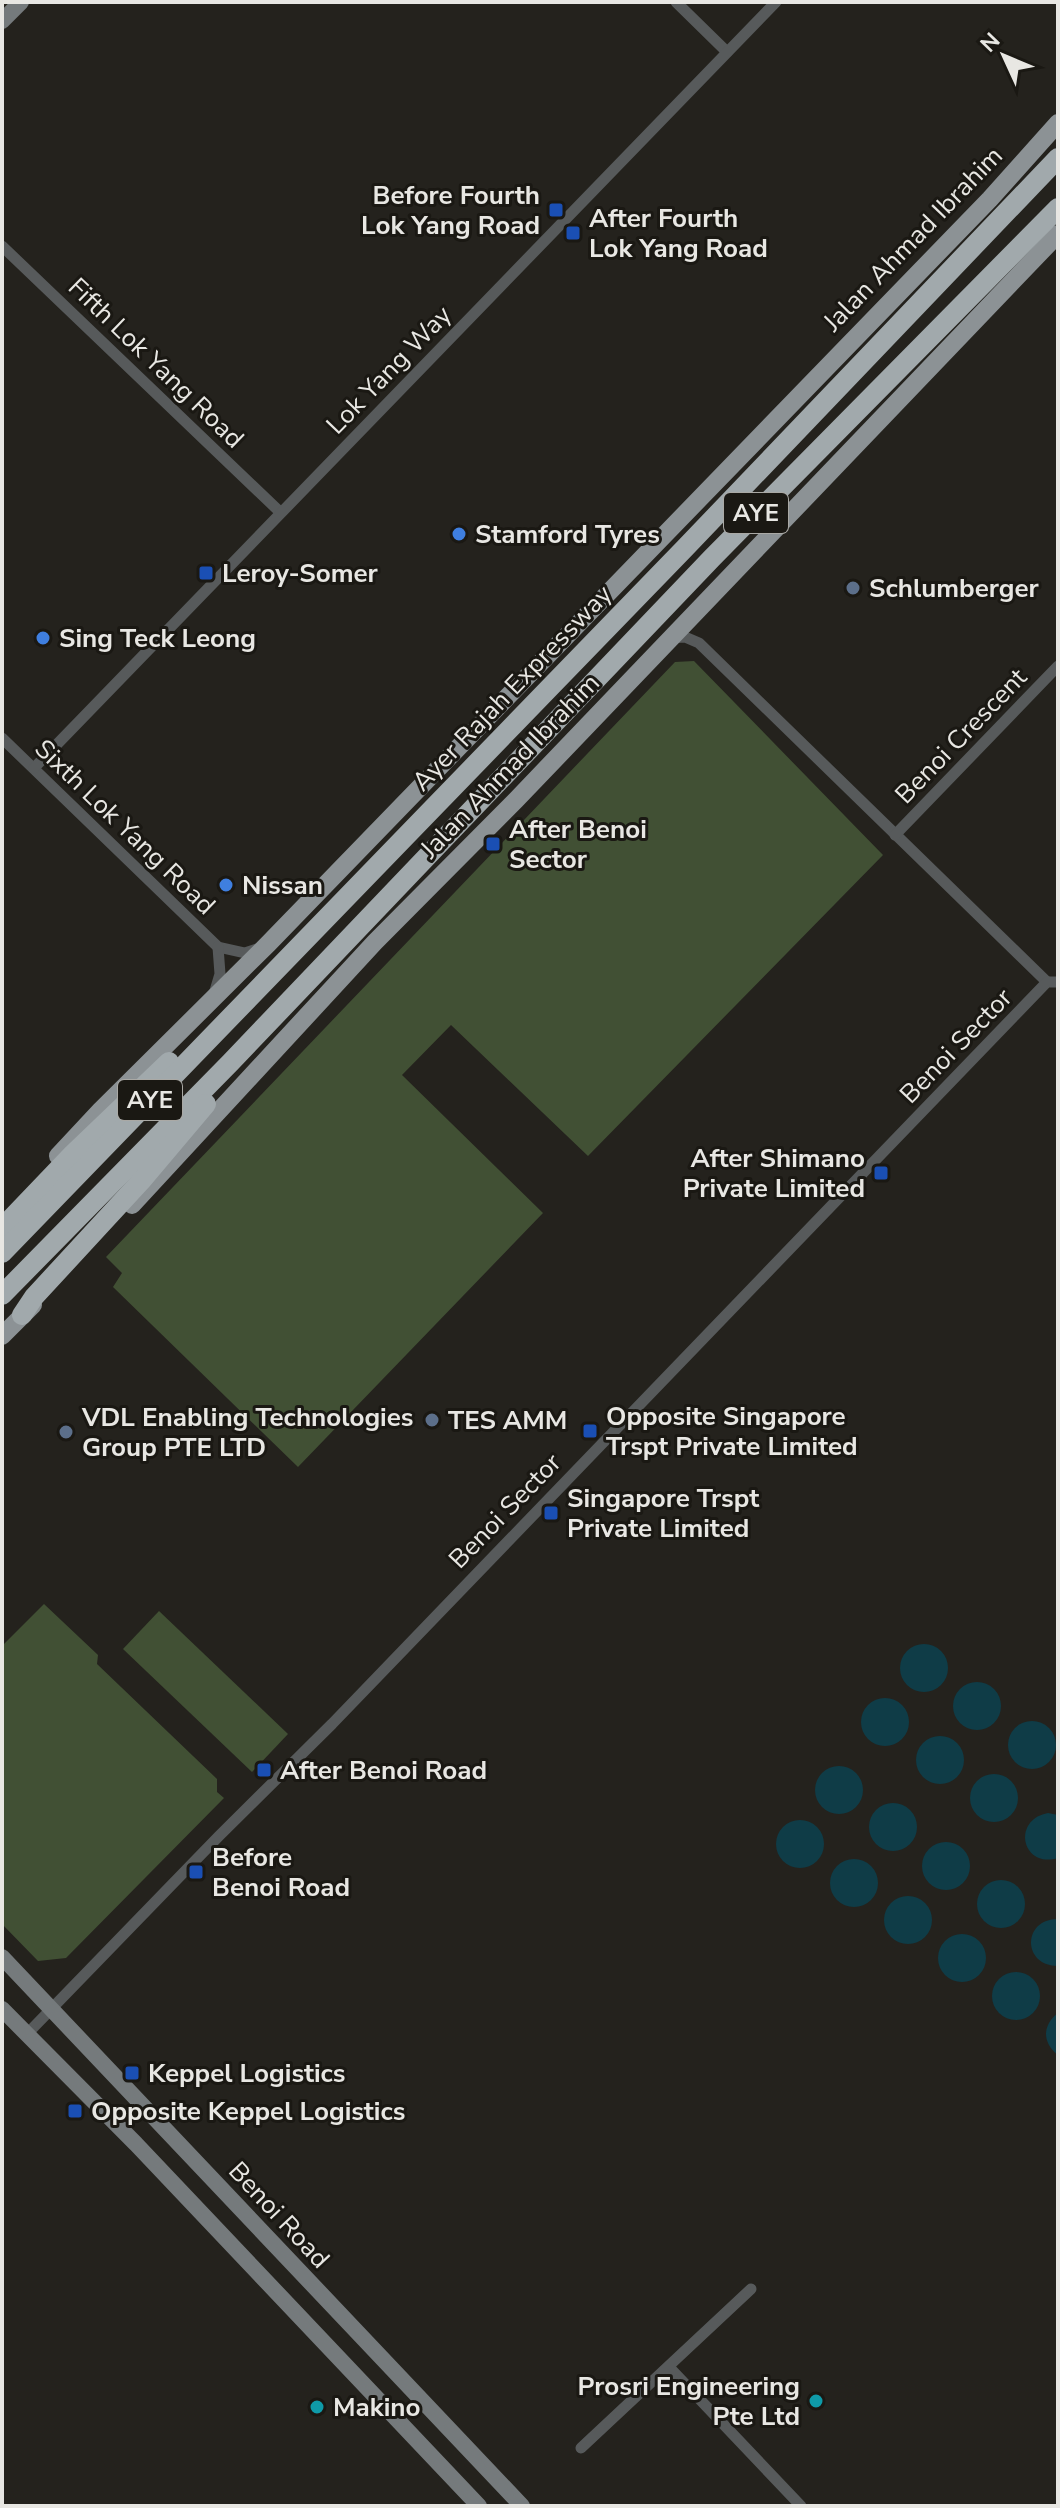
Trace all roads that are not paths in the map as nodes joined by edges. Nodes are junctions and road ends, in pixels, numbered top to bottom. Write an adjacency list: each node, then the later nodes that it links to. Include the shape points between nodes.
1 (21, 2): 4 (main road)
2 (676, 2): 5 (street)
3 (776, 2): 5 (street, Lok Yang Way)
4 (2, 21)
5 (727, 52): 13 (street, Lok Yang Way)
6 (1058, 123): 21 (main road, Jalan Ahmad Ibrahim)
7 (1058, 139): 9 (highway, via 1014,191)
8 (1058, 158): 9 (highway, Ayer Rajah Expressway / AYE)
9 (1009, 206): 23 (highway, Ayer Rajah Expressway / AYE)
10 (1058, 208): 26 (highway, Ayer Rajah Expressway / AYE, via 712,558)
11 (1058, 234): 14 (main road, Jalan Ahmad Ibrahim)
12 (2, 246): 13 (street, Fifth Lok Yang Road)
13 (280, 512): 19 (street, Lok Yang Way)
14 (695, 611): 15 (main road, Jalan Ahmad Ibrahim); 16 (street)
15 (669, 639): 16 (street, via 685,637); 31 (main road, Jalan Ahmad Ibrahim)
16 (699, 643): 20 (street, Benoi Sector)
17 (1058, 666): 20 (street, Benoi Crescent)
18 (2, 738): 19 (street, Sixth Lok Yang Road)
19 (34, 768): 22 (street, Sixth Lok Yang Road)
20 (895, 835): 24 (street, Benoi Sector)
21 (268, 944): 22 (street, Sixth Lok Yang Road, via 245,953); 25 (main road, Jalan Ahmad Ibrahim)
22 (218, 947): 25 (street, Sixth Lok Yang Road, via 220,974)
23 (298, 948): 28 (highway, via 221,1011); 29 (highway, Ayer Rajah Expressway / AYE)
24 (1052, 982): 35 (street, Benoi Sector)
25 (212, 998): 27 (main road, Jalan Ahmad Ibrahim)
26 (230, 1063): 30 (highway, Ayer Rajah Expressway / AYE); 31 (highway, via 224,1080 183,1133)
27 (2, 1217)
28 (2, 1228)
29 (2, 1253)
30 (2, 1295)
31 (22, 1315): 32 (main road, Jalan Ahmad Ibrahim)
32 (2, 1336)
33 (2, 1957): 35 (main road, Benoi Road)
34 (2, 2009): 36 (main road)
35 (52, 2009): 36 (street, Benoi Sector); 41 (main road, Benoi Road)
36 (27, 2034): 40 (main road)
37 (751, 2289): 38 (street)
38 (669, 2367): 39 (street); 42 (street)
39 (581, 2448)
40 (479, 2506)
41 (522, 2506)
42 (801, 2506)

